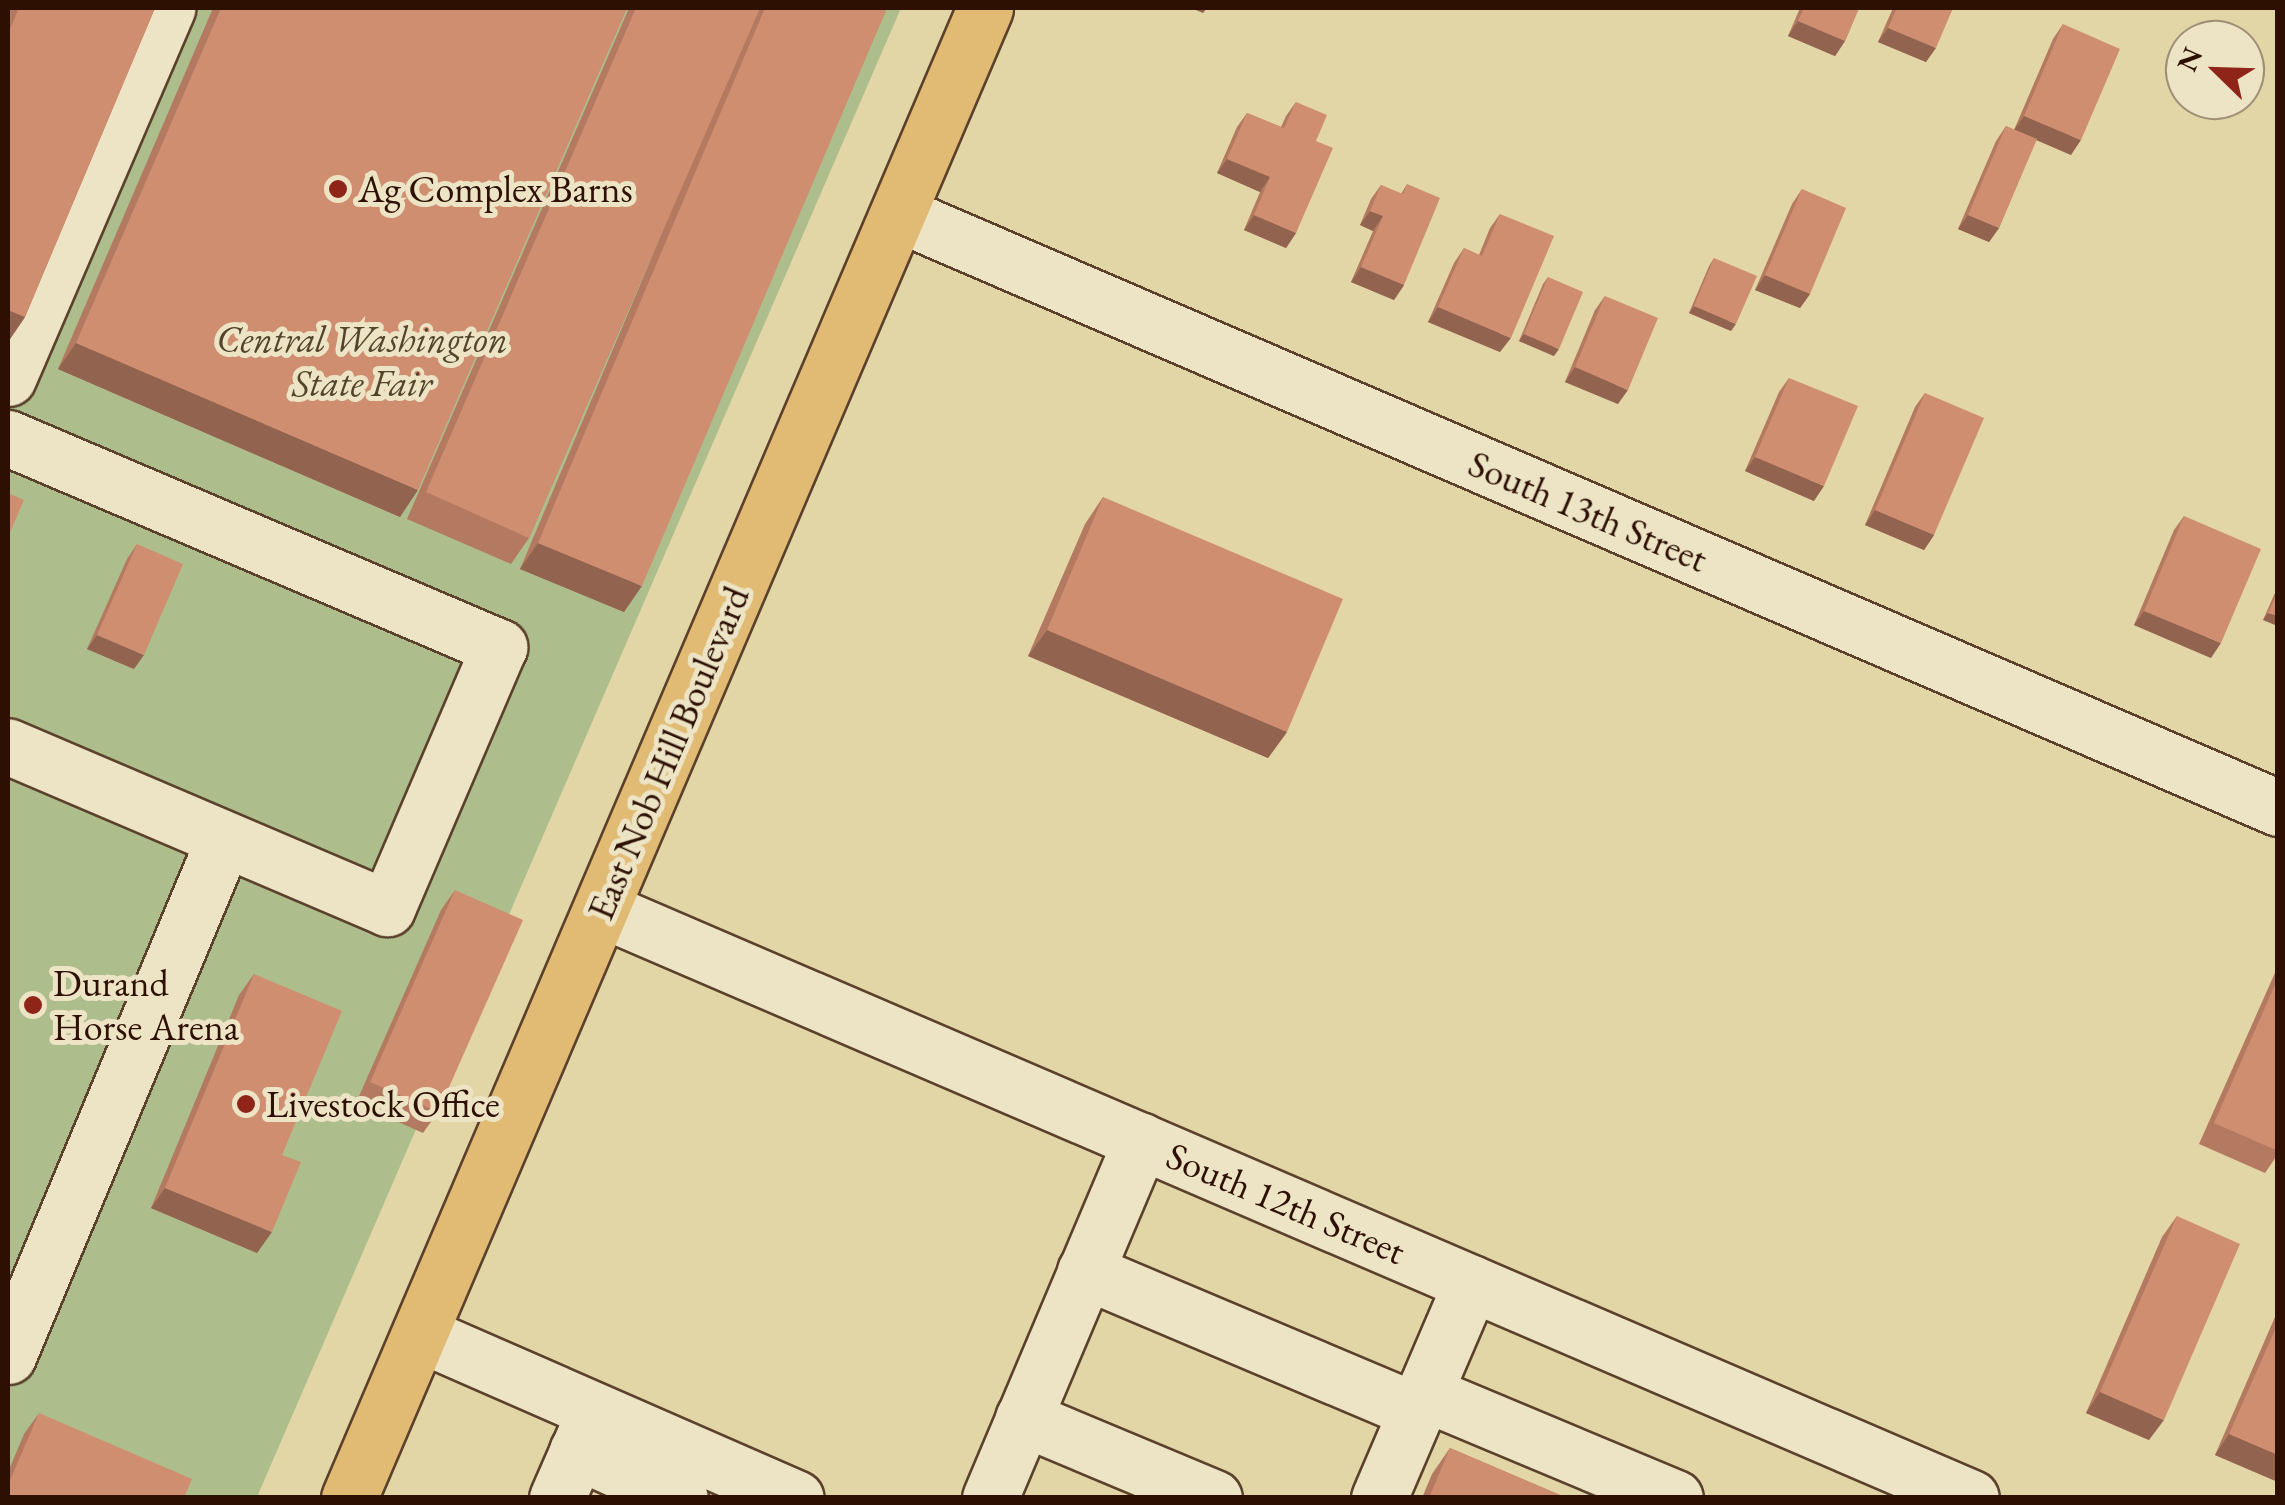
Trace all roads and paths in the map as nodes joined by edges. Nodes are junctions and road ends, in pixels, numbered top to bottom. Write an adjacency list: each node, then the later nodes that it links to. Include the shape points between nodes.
1 (167, 8): 4 (street)
2 (985, 8): 3 (main road, East Nob Hill Boulevard)
3 (899, 214): 7 (street, South 13th Street); 9 (main road, East Nob Hill Boulevard)
4 (8, 378)
5 (8, 438): 8 (street, via 499,648 388,908)
6 (8, 746): 8 (street)
7 (2278, 808)
8 (224, 839): 14 (street)
9 (601, 909): 10 (street, South 12th Street); 13 (main road, East Nob Hill Boulevard)
10 (1140, 1141): 11 (street); 12 (street, South 12th Street)
11 (1085, 1271): 15 (street); 16 (street)
12 (1471, 1283): 15 (street); 18 (street, South 12th Street)
13 (420, 1334): 17 (street); 19 (main road, East Nob Hill Boulevard)
14 (8, 1356)
15 (1420, 1402): 24 (street); 25 (street)
16 (1023, 1418): 22 (street); 23 (street)
17 (576, 1453): 20 (street); 21 (street)
18 (1968, 1497)
19 (349, 1498)
20 (680, 1498)
21 (796, 1498)
22 (990, 1498)
23 (1214, 1498)
24 (1379, 1498)
25 (1674, 1498)

